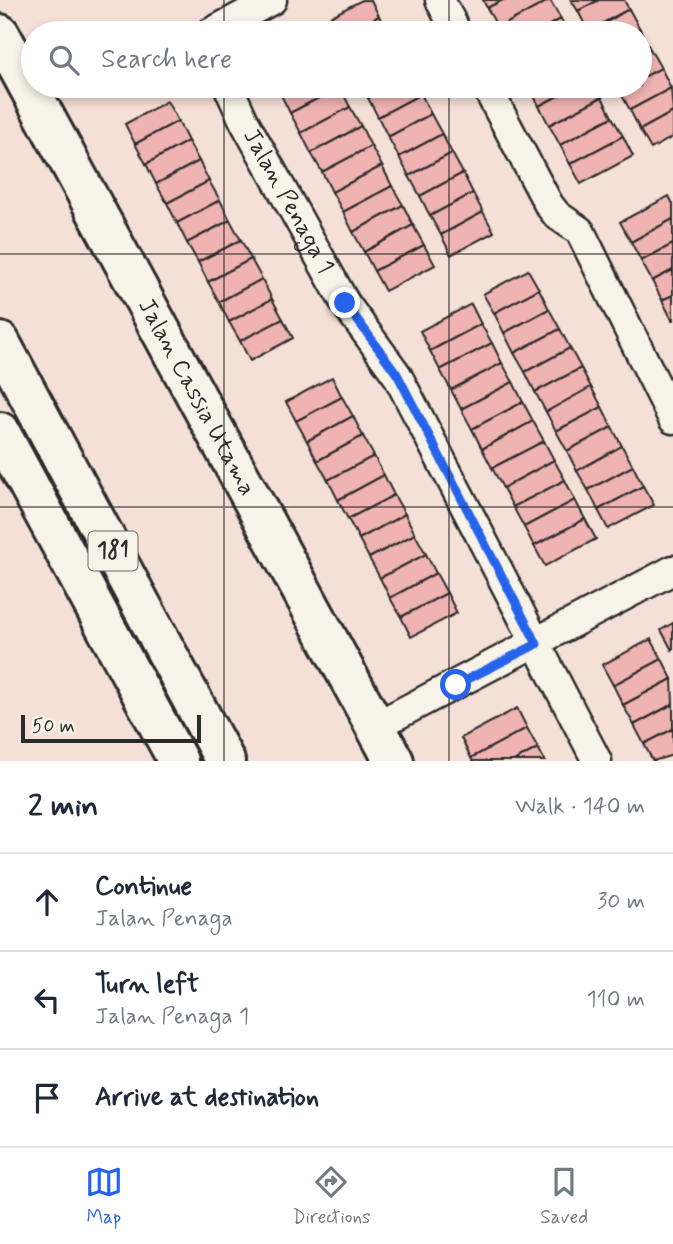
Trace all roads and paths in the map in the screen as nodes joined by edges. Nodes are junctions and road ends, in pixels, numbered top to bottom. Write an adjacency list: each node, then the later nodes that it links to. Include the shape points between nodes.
1 (272, 0): 3 (street)
2 (440, 0): 4 (street)
3 (233, 21)
4 (451, 21)
5 (0, 34): 6 (main road, Jalan Cassia Utama)
6 (21, 73)
7 (35, 98): 15 (main road, Jalan Cassia Utama)
8 (233, 98): 14 (street, Jalan Penaga 1, via 345,303 397,374)
9 (492, 98): 11 (street, via 549,205 580,231)
10 (0, 342): 17 (main road, 181)
11 (673, 419)
12 (0, 432): 16 (main road, 181)
13 (673, 570): 14 (street)
14 (537, 644): 15 (street); 19 (street, Jalan Penaga 1)
15 (376, 726): 18 (main road, Jalan Cassia Utama)
16 (178, 761)
17 (225, 761)
18 (394, 761)
19 (597, 761)

